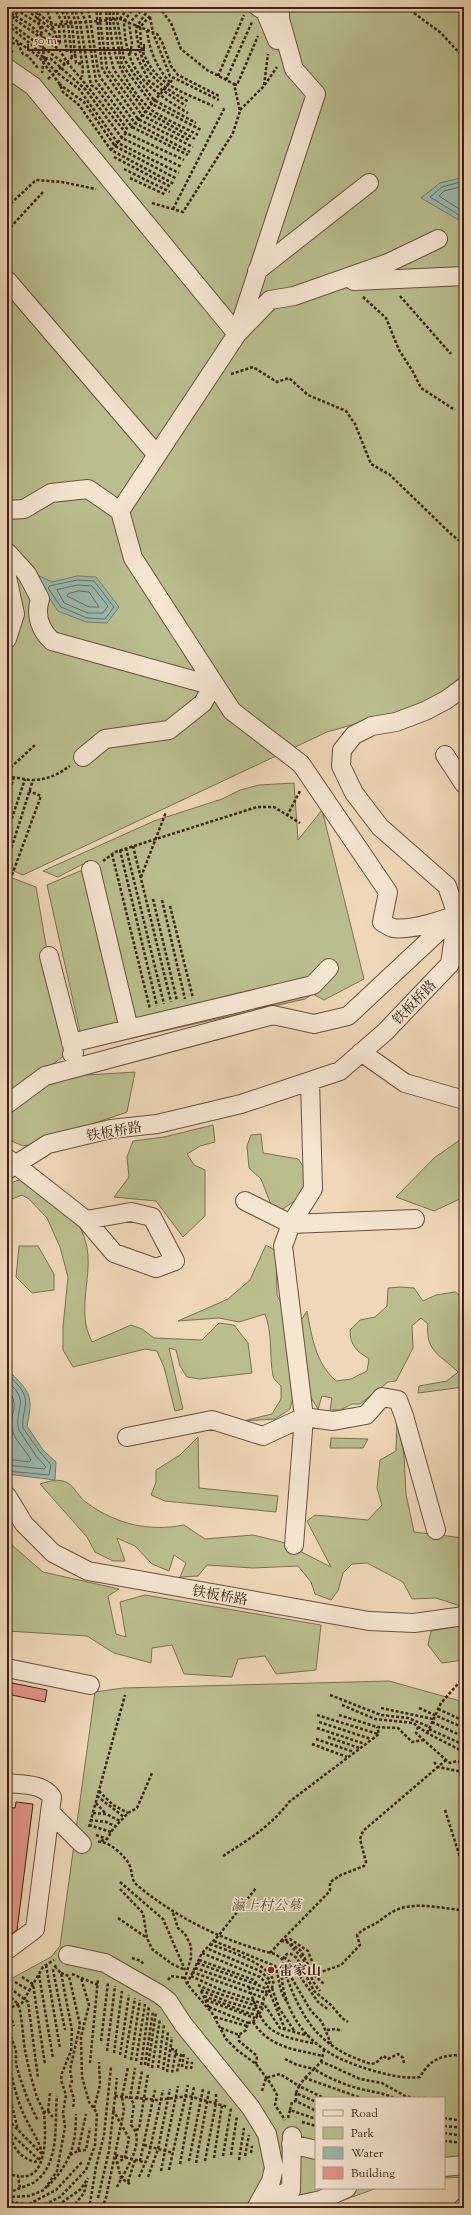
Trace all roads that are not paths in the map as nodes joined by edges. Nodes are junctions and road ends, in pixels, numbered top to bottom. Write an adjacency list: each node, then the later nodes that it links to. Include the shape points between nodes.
1 (265, 17): 3 (street); 3 (street, via 280,19)
2 (7, 68): 10 (street, via 33,86 45,88 123,196)
3 (294, 69): 6 (street, via 316,94)
4 (369, 184): 6 (street)
5 (438, 239): 9 (street, via 388,263)
6 (257, 271): 10 (street)
7 (464, 276): 9 (street)
8 (7, 280): 11 (street)
9 (340, 281): 10 (street, via 294,296 270,300)
10 (237, 334): 11 (street)
11 (157, 455): 13 (street)
12 (7, 510): 13 (street, via 24,508 51,493 88,489)
13 (120, 511): 17 (street, via 133,558)
14 (7, 552): 17 (street, via 27,574 40,599 37,608 41,629 52,641 203,684)
15 (7, 577): 16 (street, via 15,614)
16 (7, 639)
17 (214, 683): 20 (street, via 203,703 169,730 105,739); 23 (street, via 232,711 301,764 309,775 388,892 382,922 394,928 418,926)
18 (464, 687): 23 (street, 铁板桥路, via 426,711 396,722 372,726 354,735 342,750 341,766 354,793 380,827 447,886)
19 (444, 755): 21 (street)
20 (83, 757)
21 (464, 784)
22 (91, 870): 26 (street)
23 (460, 913): 28 (street, 铁板桥路, via 450,964 385,1032); 29 (street, via 348,1016 314,1024 273,1015)
24 (49, 956): 27 (street)
25 (329, 968): 26 (street, via 313,985)
26 (129, 1029): 27 (street)
27 (71, 1043): 29 (street, via 74,1053)
28 (361, 1052): 30 (street, 铁板桥路, via 340,1071); 31 (street, via 405,1083)
29 (45, 1076): 32 (street)
30 (310, 1081): 33 (street, 铁板桥路, via 241,1104 157,1124 111,1129 48,1144); 37 (street, via 313,1189)
31 (464, 1100)
32 (7, 1104)
33 (10, 1164): 36 (street)
34 (245, 1201): 37 (street)
35 (415, 1219): 37 (street)
36 (86, 1220)
37 (291, 1224): 38 (street, via 283,1246)
38 (304, 1417): 39 (street, via 263,1436 212,1420); 41 (street, via 332,1421 366,1415 382,1397 398,1400); 42 (street)
39 (127, 1437)
40 (7, 1496): 43 (street, 铁板桥路, via 24,1524 53,1554 88,1571 369,1621 414,1623)
41 (436, 1530)
42 (294, 1545)
43 (464, 1616)
44 (7, 1668): 45 (street)
45 (90, 1685)
46 (7, 1783): 47 (street, via 40,1787 48,1791 52,1797)
47 (50, 1812): 48 (street); 49 (street, via 35,1929)
48 (83, 1844)
49 (7, 1950)
50 (61, 1960): 55 (street, via 141,1985 183,2024 252,2122 267,2134 274,2168 271,2181)
51 (315, 2149): 55 (street, via 289,2134 290,2190)
52 (464, 2165): 53 (street)
53 (445, 2167)
54 (345, 2189): 56 (street, via 321,2200)
55 (258, 2206)
56 (284, 2208)

